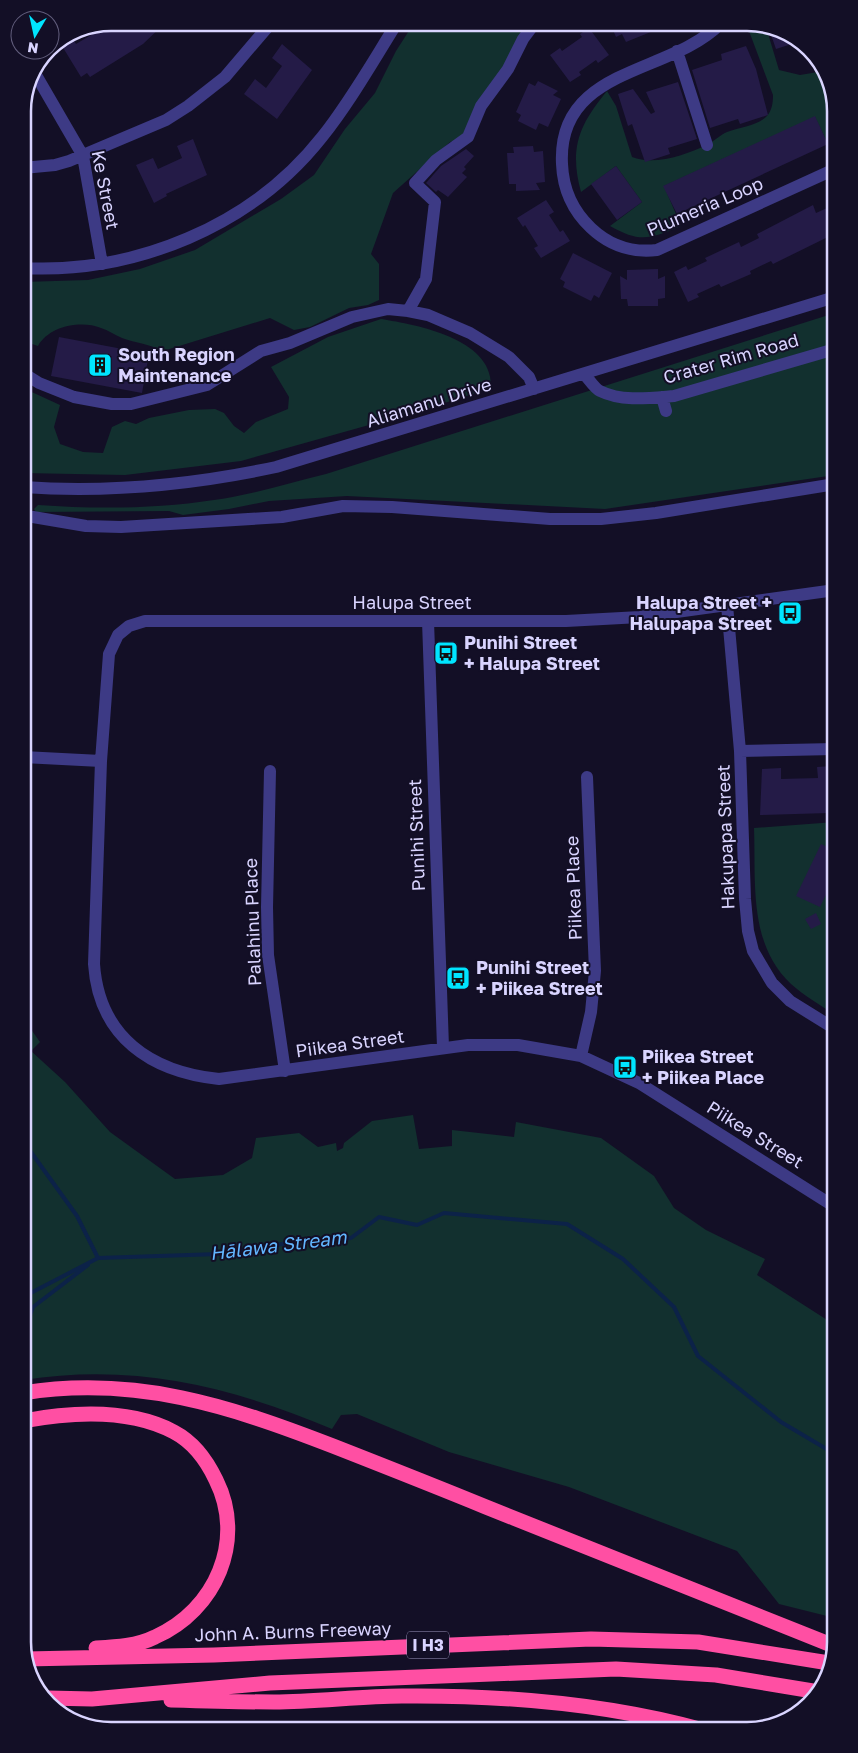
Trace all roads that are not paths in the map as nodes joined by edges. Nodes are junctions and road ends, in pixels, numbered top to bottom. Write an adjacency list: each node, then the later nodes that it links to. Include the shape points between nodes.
1 (263, 31): 8 (street, via 225,77 194,102 166,120)
2 (392, 31): 11 (street, via 322,137 274,185 205,231 161,249)
3 (530, 31): 14 (street, via 508,69 481,106 468,137 436,160 416,183 435,202 426,279)
4 (712, 31): 5 (street, Plumeria Loop, via 704,39)
5 (677, 52): 7 (street); 10 (street, Plumeria Loop, via 608,81 584,100 569,122 561,154 566,193 580,216 600,237 629,250 657,250)
6 (38, 78): 8 (street, Ke Street)
7 (707, 145)
8 (83, 156): 9 (street, via 55,165); 11 (street, Ke Street)
9 (31, 167)
10 (827, 173)
11 (102, 264): 12 (street)
12 (31, 268)
13 (827, 300): 16 (street, Aliamanu Drive)
14 (408, 310): 17 (street, via 388,309 352,317 261,352 207,385 131,404 74,397); 18 (street, via 445,322 493,346 530,376)
15 (827, 351): 19 (street, Crater Rim Road)
16 (584, 374): 18 (street, Aliamanu Drive); 19 (street, Crater Rim Road, via 599,390 619,396)
17 (31, 377)
18 (534, 389): 22 (street, Aliamanu Drive, via 245,474 133,488)
19 (662, 397): 20 (street)
20 (666, 411)
21 (827, 485): 23 (street, via 601,519 550,519 343,506 282,518 121,527 86,526)
22 (31, 487)
23 (33, 517)
24 (827, 591): 25 (street, Halupa Street)
25 (727, 605): 26 (street, Halupa Street, via 640,617 566,621); 28 (street, Hakupapa Street)
26 (428, 621): 30 (street, Halupa Street, via 136,623 118,635 109,654); 34 (street, Punihi Street)
27 (827, 749): 28 (street)
28 (740, 751): 33 (street, Hakupapa Street, via 744,899 753,951 772,983 790,1001)
29 (31, 757): 30 (street)
30 (101, 761): 36 (street, Piikea Street, via 94,964 98,994 111,1021 121,1036 144,1056 178,1072 219,1079)
31 (270, 771): 36 (street, Palahinu Place, via 268,955)
32 (587, 777): 35 (street, Piikea Place, via 594,971 591,1012)
33 (827, 1024)
34 (443, 1047): 35 (street, Piikea Street, via 518,1045); 36 (street, Piikea Street)
35 (581, 1056): 37 (street, Piikea Street, via 639,1083)
36 (284, 1071)
37 (827, 1201)
38 (31, 1392): 40 (highway, via 74,1388 133,1389 200,1400 239,1412 401,1473)
39 (31, 1420): 41 (highway, via 111,1415 138,1418 176,1433 191,1444 212,1472 225,1502 229,1536 221,1570 212,1589 171,1629 155,1638 116,1647)
40 (827, 1643)
41 (33, 1655)
42 (33, 1659): 43 (highway, John A. Burns Freeway / I H3, via 214,1655 591,1639 698,1642)
43 (824, 1662)
44 (810, 1690): 46 (highway, I H3, via 716,1675 616,1669 270,1683)
45 (54, 1698): 46 (highway, I H3)
46 (92, 1699): 47 (highway, via 276,1702 402,1696 488,1698 591,1707)
47 (670, 1722)

